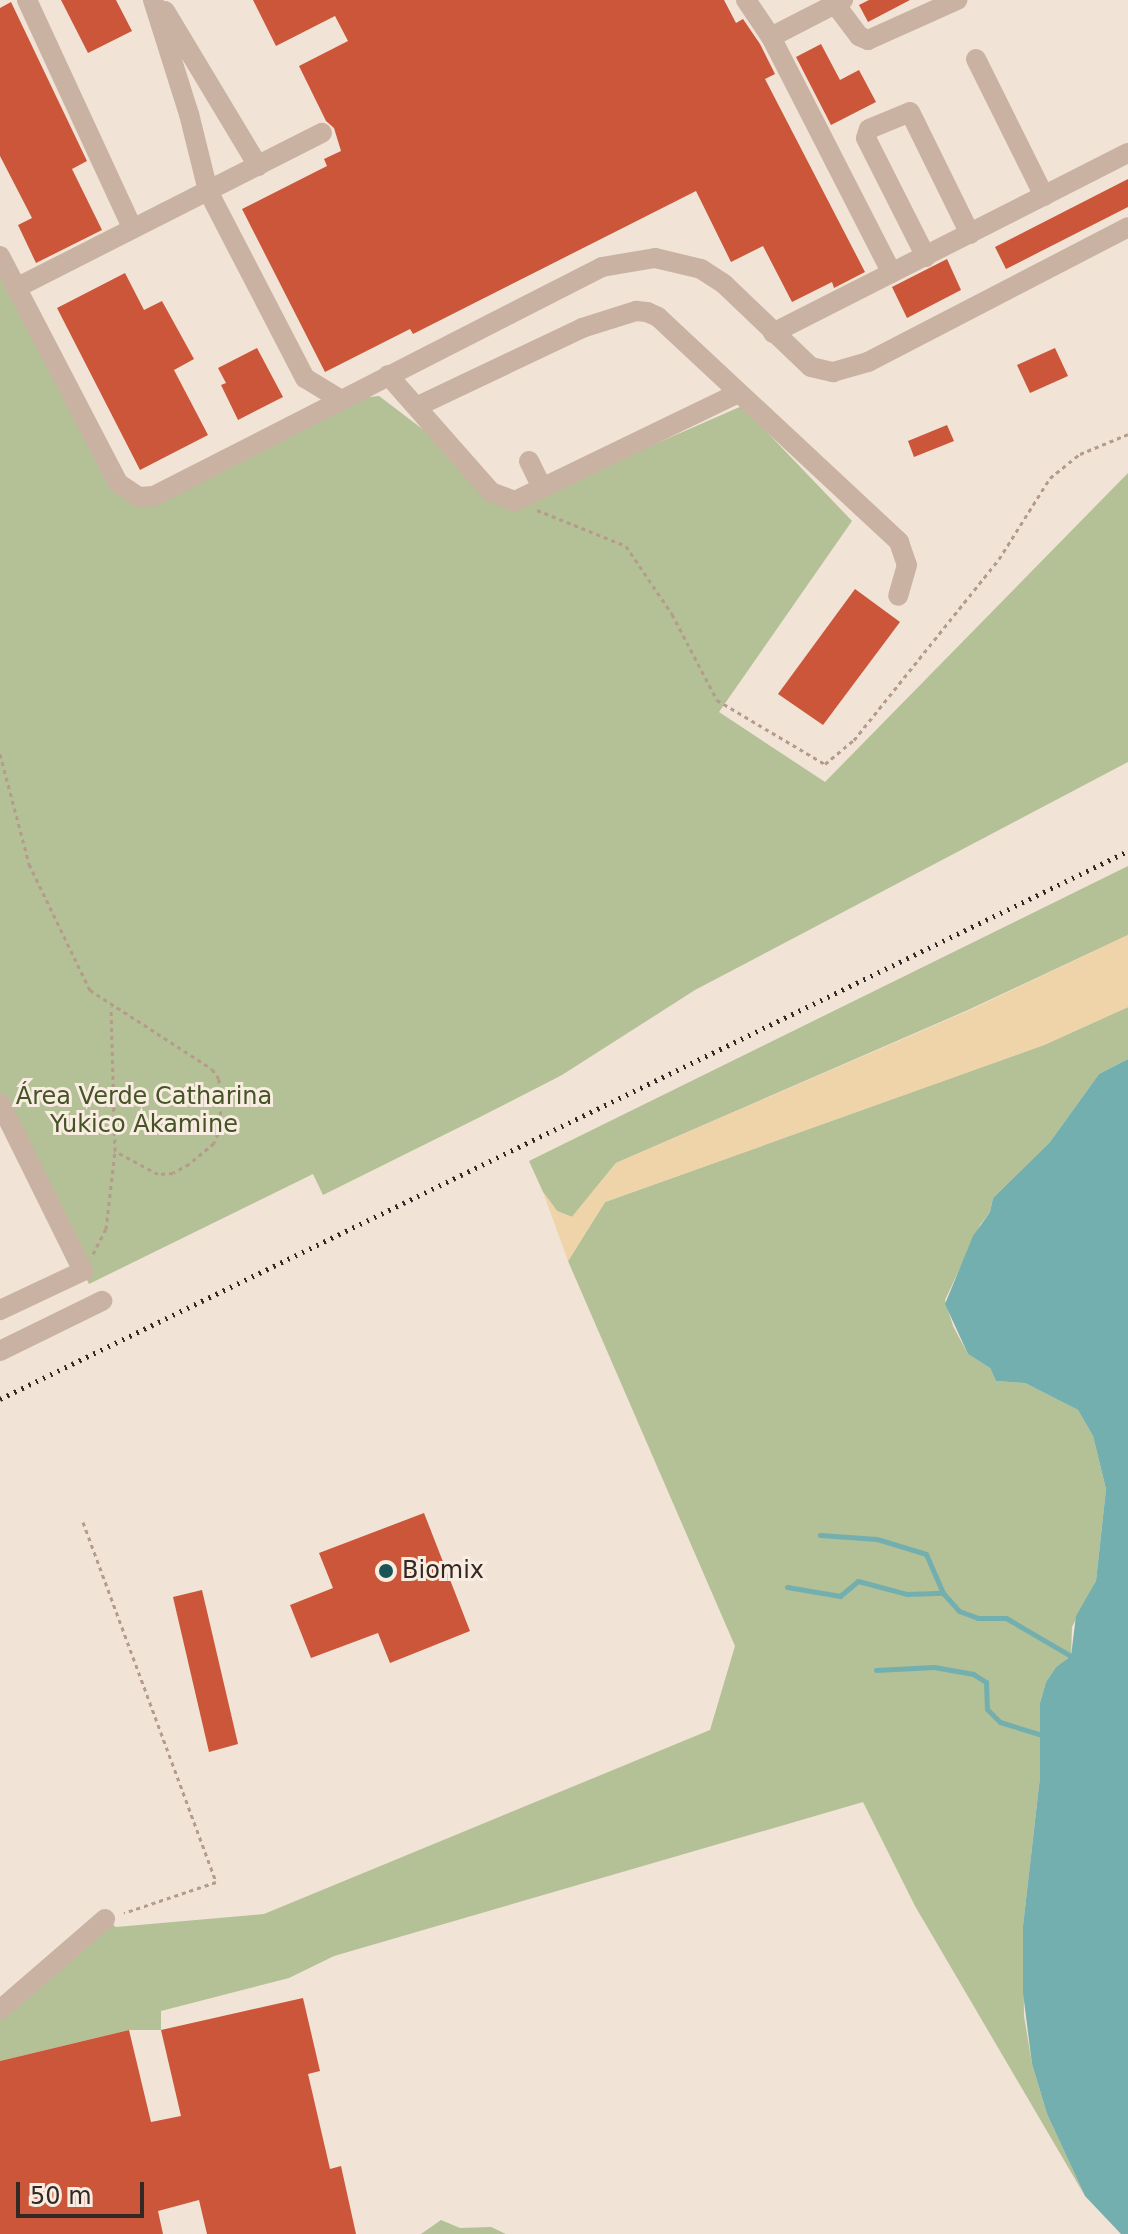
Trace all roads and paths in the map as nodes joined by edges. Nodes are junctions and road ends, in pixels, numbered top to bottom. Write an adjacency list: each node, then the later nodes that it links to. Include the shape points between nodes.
1 (27, 0): 13 (street)
2 (156, 0): 10 (street); 11 (street)
3 (746, 0): 6 (street)
4 (957, 0): 5 (street, via 868,40 859,36)
5 (839, 2): 6 (street)
6 (771, 37): 18 (street)
7 (976, 59): 12 (street)
8 (322, 133): 10 (street)
9 (1128, 153): 12 (street)
10 (258, 166): 11 (street)
11 (208, 191): 13 (street); 23 (street, via 305,378)
12 (1044, 196): 15 (street)
13 (132, 227): 19 (street)
14 (1128, 227): 20 (street, via 850,370 811,367)
15 (970, 234): 17 (street); 17 (street, via 910,112 869,129 866,138)
16 (0, 256): 19 (street)
17 (926, 257): 18 (street)
18 (892, 273): 20 (street)
19 (16, 288): 23 (street, via 118,483 139,497 154,496)
20 (773, 333): 21 (street, via 724,284 701,269 655,258 629,260 602,267)
21 (388, 375): 23 (street); 24 (street)
22 (738, 393): 24 (street, via 658,317 636,311 582,328); 27 (street); 29 (street, via 899,542 907,565)
23 (341, 400)
24 (418, 406): 28 (street, via 491,492)
25 (1128, 434): 28 (path, via 1080,454 1050,478 999,559 854,740 825,764 717,700 672,614 626,546)
26 (529, 461): 27 (street)
27 (542, 488): 28 (street)
28 (515, 501)
29 (898, 596)
30 (0, 754): 31 (path, via 29,864 90,990)
31 (111, 1007): 33 (path); 33 (path, via 212,1069 222,1092 221,1126 214,1143 173,1173 158,1174)
32 (0, 1103): 34 (street)
33 (115, 1151): 34 (path, via 106,1229)
34 (83, 1271): 36 (street)
35 (102, 1301): 37 (street)
36 (0, 1310)
37 (0, 1351)
38 (83, 1522): 39 (path, via 216,1882)
39 (105, 1919): 40 (street)
40 (0, 2010)

